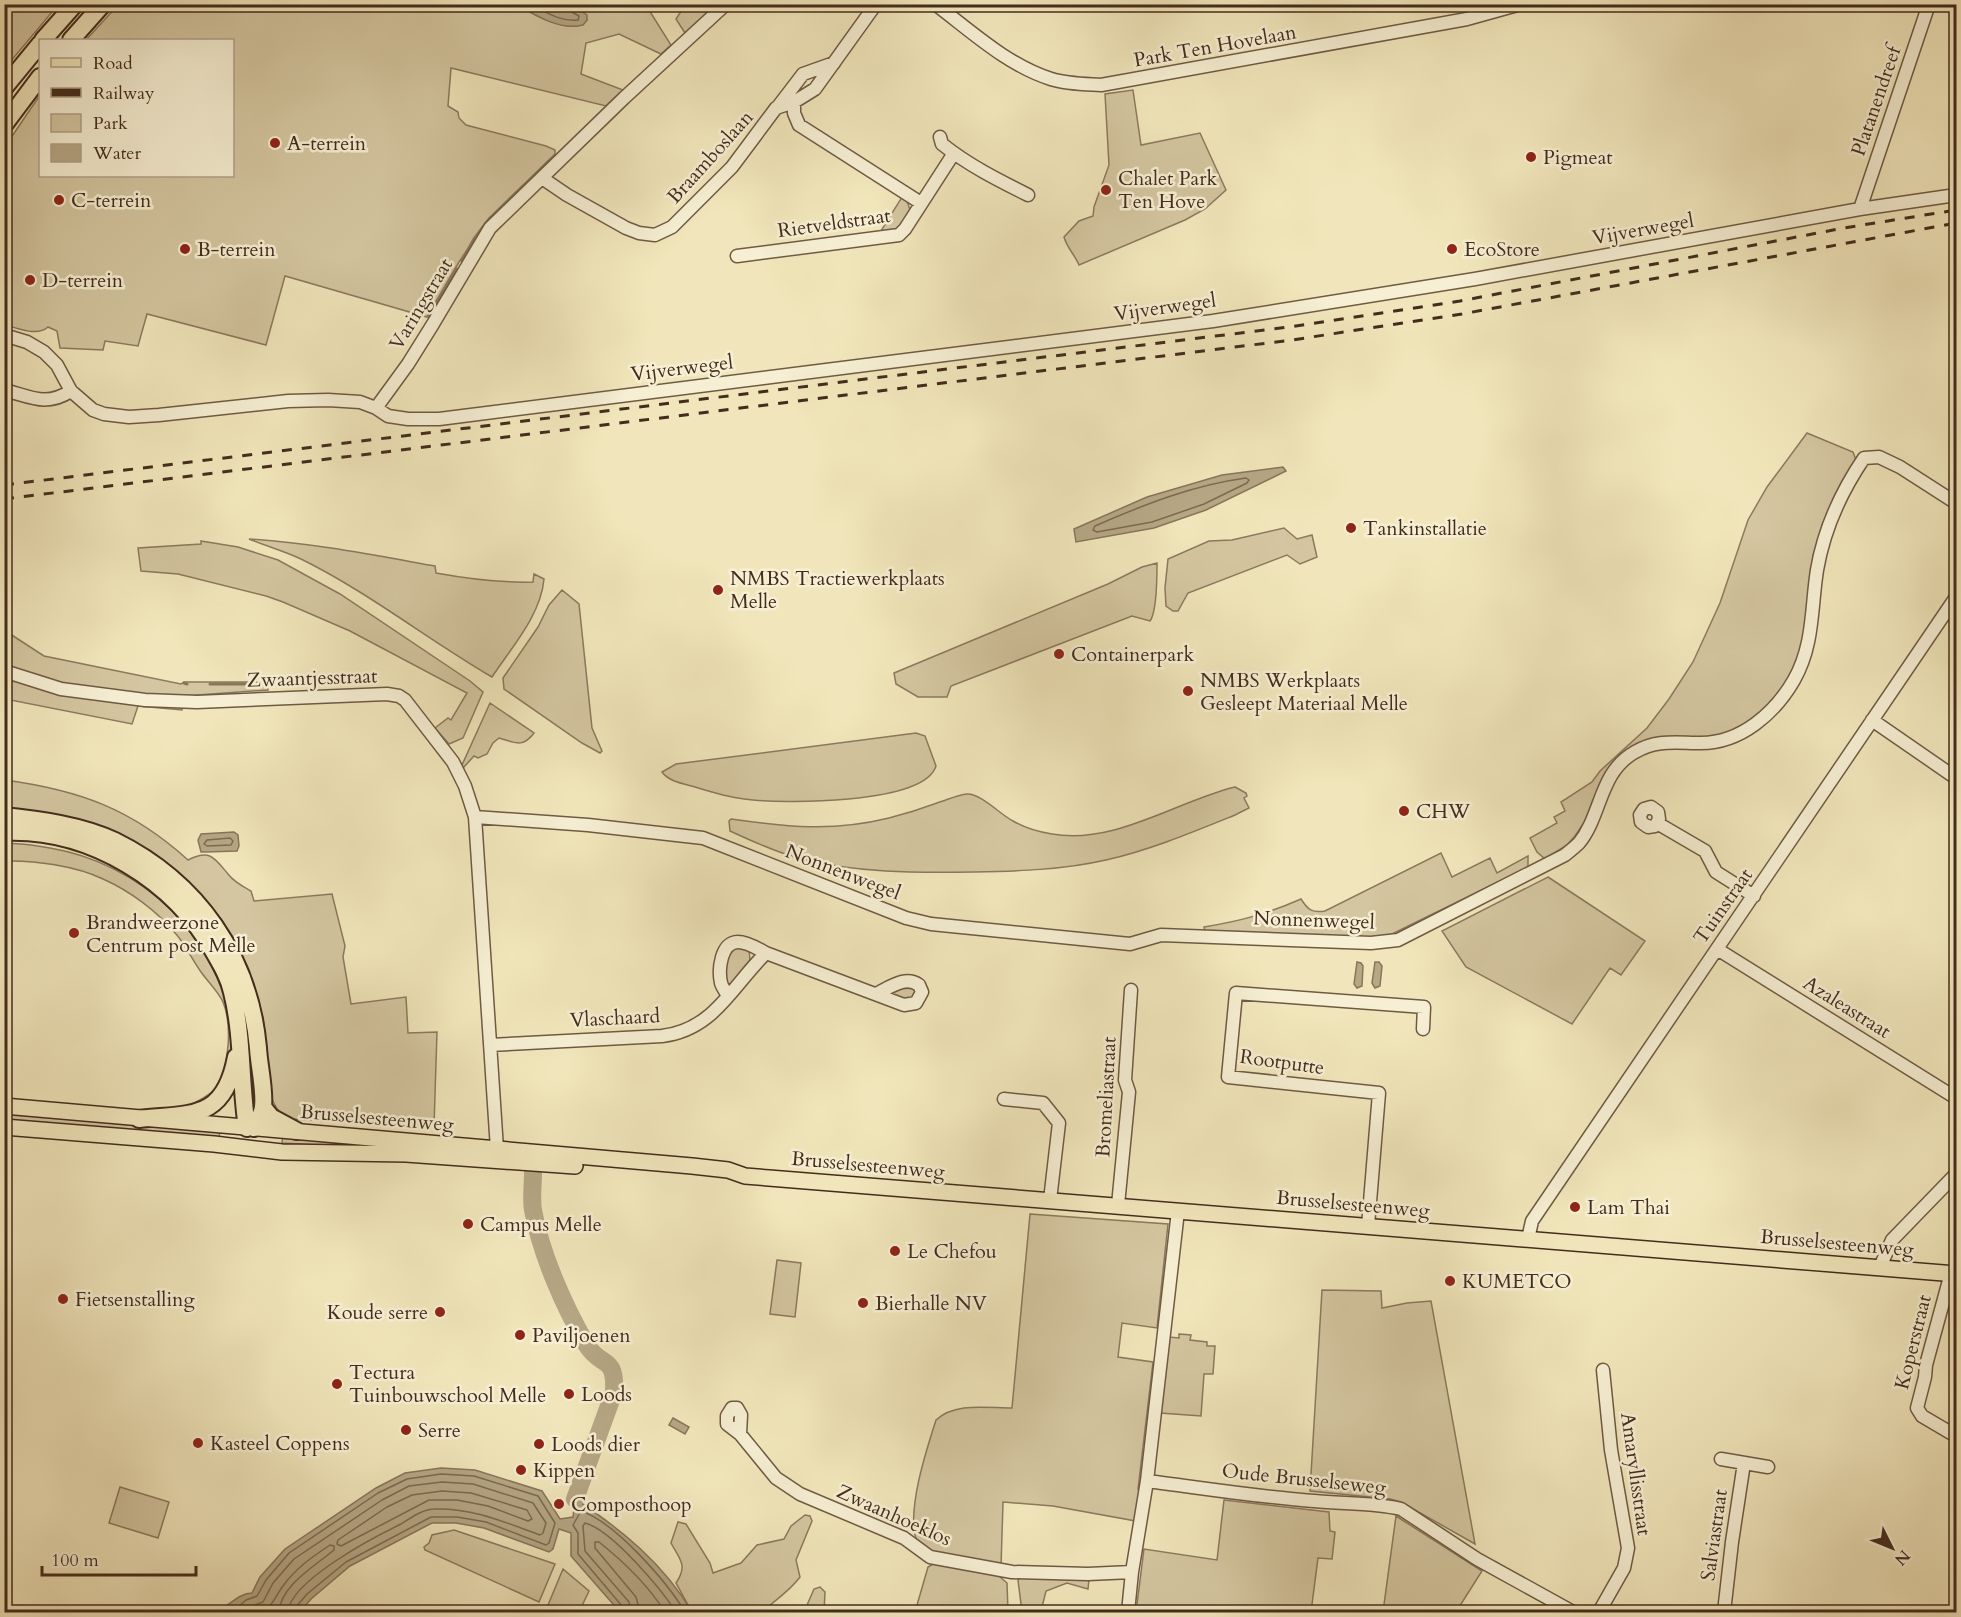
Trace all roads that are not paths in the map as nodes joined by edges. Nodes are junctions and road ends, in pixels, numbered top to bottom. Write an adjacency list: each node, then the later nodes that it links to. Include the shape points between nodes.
1 (75, 4): 8 (highway)
2 (103, 4): 9 (highway)
3 (726, 4): 19 (street, Varingstraat)
4 (876, 4): 11 (street, Braamboslaan)
5 (935, 4): 6 (street, Park Ten Hovelaan, via 1033,72 1066,82 1101,85 1467,20)
6 (1521, 4)
7 (1929, 4): 23 (street, Platanendreef)
8 (45, 39)
9 (72, 39)
10 (39, 46): 13 (highway)
11 (835, 62): 14 (street, Braamboslaan, via 815,89); 15 (street, Braamboslaan, via 803,74)
12 (39, 78): 16 (highway)
13 (4, 88)
14 (794, 102): 15 (street, Braamboslaan); 22 (street, Rietveldstraat, via 799,125)
15 (776, 108): 19 (street, Braamboslaan, via 732,168 672,227 655,235 626,228)
16 (4, 125)
17 (940, 137): 18 (street, via 942,144)
18 (954, 153): 20 (street); 22 (street, Rietveldstraat)
19 (542, 178): 28 (street, Varingstraat, via 483,237 441,312)
20 (1028, 195)
21 (1956, 195): 23 (street, Vijverwegel)
22 (921, 204): 24 (street, Rietveldstraat, via 899,235)
23 (1860, 209): 28 (street, Vijverwegel, via 1474,279 1214,321 439,419 388,416)
24 (737, 256)
25 (4, 335): 27 (street, via 45,352)
26 (4, 390): 27 (street, via 45,401 59,399)
27 (71, 391): 28 (street, via 93,410 129,417 290,401 349,401)
28 (375, 408)
29 (1956, 503): 35 (street, Nonnenwegel, via 1900,466 1879,457 1864,458 1834,511 1823,540 1806,654 1794,681 1763,718 1724,741 1659,742 1632,753 1612,772 1583,835 1565,855 1398,940 1371,944 1161,935 1130,944 931,924 906,918 703,838)
30 (1956, 597): 32 (street, Tuinstraat)
31 (4, 671): 35 (street, Zwaantjesstraat, via 61,689 145,700 399,696 453,762)
32 (1872, 720): 33 (street); 38 (street, Tuinstraat)
33 (1956, 778)
34 (4, 816): 50 (highway, via 84,830 114,841 164,872 207,914 244,980 255,1020)
35 (475, 817): 46 (street, Zwaantjesstraat)
36 (1657, 823): 38 (street, via 1705,851 1716,872)
37 (4, 832): 45 (highway, via 71,840 136,869 164,890 192,919 223,968 232,989)
38 (1754, 896): 39 (street, Tuinstraat)
39 (1717, 949): 47 (street, Azaleastraat); 66 (street, Tuinstraat, via 1532,1221)
40 (766, 953): 42 (street); 43 (street, Vlaschaard); 43 (street, via 738,942 726,948 721,983)
41 (1131, 990): 63 (street, Bromeliastraat, via 1125,1080 1129,1092)
42 (876, 994)
43 (728, 996): 46 (street, Vlaschaard, via 696,1027 680,1033)
44 (1423, 1029): 65 (street, Rootputte, via 1424,1007 1236,993 1228,1077 1379,1093)
45 (240, 1036): 51 (highway, via 232,1077 213,1104 195,1114); 53 (highway)
46 (490, 1045): 56 (street, Zwaantjesstraat)
47 (1956, 1098)
48 (1004, 1099): 62 (street, via 1043,1103 1059,1123)
49 (4, 1106): 51 (main road, Brusselsesteenweg)
50 (263, 1107): 53 (highway); 54 (highway, via 271,1117)
51 (139, 1119): 53 (main road, Brusselsesteenweg)
52 (4, 1127): 55 (main road, Brusselsesteenweg)
53 (251, 1130): 54 (main road, Brusselsesteenweg); 55 (main road, via 238,1140); 57 (main road)
54 (297, 1131): 56 (main road, Brusselsesteenweg)
55 (214, 1144): 57 (main road, Brusselsesteenweg)
56 (497, 1149): 58 (street); 59 (street); 61 (main road, Brusselsesteenweg, via 728,1170)
57 (282, 1152): 58 (main road, Brusselsesteenweg)
58 (482, 1159): 59 (main road, Brusselsesteenweg)
59 (511, 1161): 61 (main road, Brusselsesteenweg, via 725,1179)
60 (1956, 1174): 67 (street, via 1892,1240)
61 (746, 1176): 62 (main road, Brusselsesteenweg)
62 (1050, 1200): 63 (main road, Brusselsesteenweg)
63 (1118, 1205): 64 (main road, Brusselsesteenweg)
64 (1178, 1211): 65 (main road, Brusselsesteenweg); 75 (street)
65 (1368, 1226): 66 (main road, Brusselsesteenweg)
66 (1528, 1239): 67 (main road, Brusselsesteenweg)
67 (1880, 1267): 68 (main road, Brusselsesteenweg)
68 (1954, 1273): 71 (street, Koperstraat, via 1917,1408 1922,1416)
69 (1603, 1370): 79 (street, Amaryllisstraat, via 1611,1450 1628,1548 1624,1568)
70 (740, 1434): 76 (street, Zwaanhoeklos, via 777,1478 800,1494 904,1538 930,1557 1012,1572)
71 (1956, 1436)
72 (1721, 1459): 73 (street)
73 (1744, 1463): 74 (street); 80 (street, Salviastraat)
74 (1768, 1467)
75 (1147, 1481): 76 (street); 78 (street, Oude Brusselseweg, via 1401,1509 1477,1559)
76 (1132, 1572): 77 (street)
77 (1128, 1612)
78 (1573, 1612)
79 (1599, 1612)
80 (1724, 1612)

